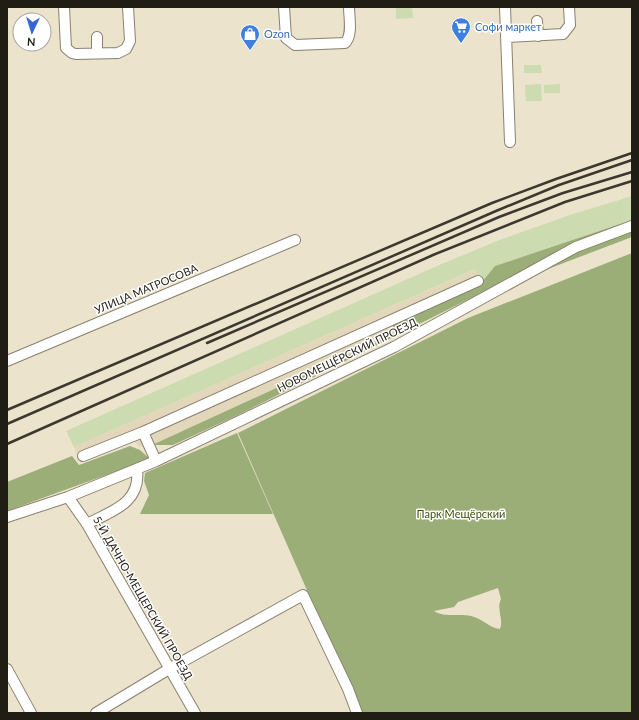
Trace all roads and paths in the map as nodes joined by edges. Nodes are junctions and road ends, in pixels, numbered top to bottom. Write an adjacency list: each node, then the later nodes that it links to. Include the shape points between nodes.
1 (64, 7): 11 (street, via 66,48 72,53)
2 (128, 7): 11 (street, via 130,41 126,49)
3 (284, 7): 4 (street, via 286,38 295,45 345,43 349,35)
4 (349, 7)
5 (505, 7): 9 (street)
6 (569, 7): 8 (street, via 570,25 566,32)
7 (537, 21): 8 (street)
8 (538, 36): 9 (street)
9 (506, 37): 12 (street)
10 (97, 38): 11 (street)
11 (97, 53)
12 (510, 142)
13 (632, 226): 19 (street, НОВОМЕЩЁРСКИЙ ПРОЕЗД, via 576,247 394,347)
14 (295, 240): 16 (street, УЛИЦА МАТРОСОВА)
15 (478, 281): 17 (street)
16 (7, 362)
17 (143, 432): 18 (street); 19 (street)
18 (83, 456)
19 (156, 461): 20 (street, НОВОМЕЩЁРСКИЙ ПРОЕЗД)
20 (137, 470): 21 (street, НОВОМЕЩЁРСКИЙ ПРОЕЗД); 23 (street, via 136,489 130,499 117,509)
21 (68, 497): 22 (street, НОВОМЕЩЁРСКИЙ ПРОЕЗД); 23 (street, 5-Й ДАЧНО-МЕЩЕРСКИЙ ПРОЕЗД)
22 (7, 517)
23 (87, 524): 25 (street, 5-Й ДАЧНО-МЕЩЕРСКИЙ ПРОЕЗД)
24 (7, 669): 26 (street)
25 (169, 669): 27 (street); 28 (street, 5-Й ДАЧНО-МЕЩЕРСКИЙ ПРОЕЗД); 29 (street, via 303,595)
26 (31, 713)
27 (96, 713)
28 (195, 713)
29 (357, 713)

